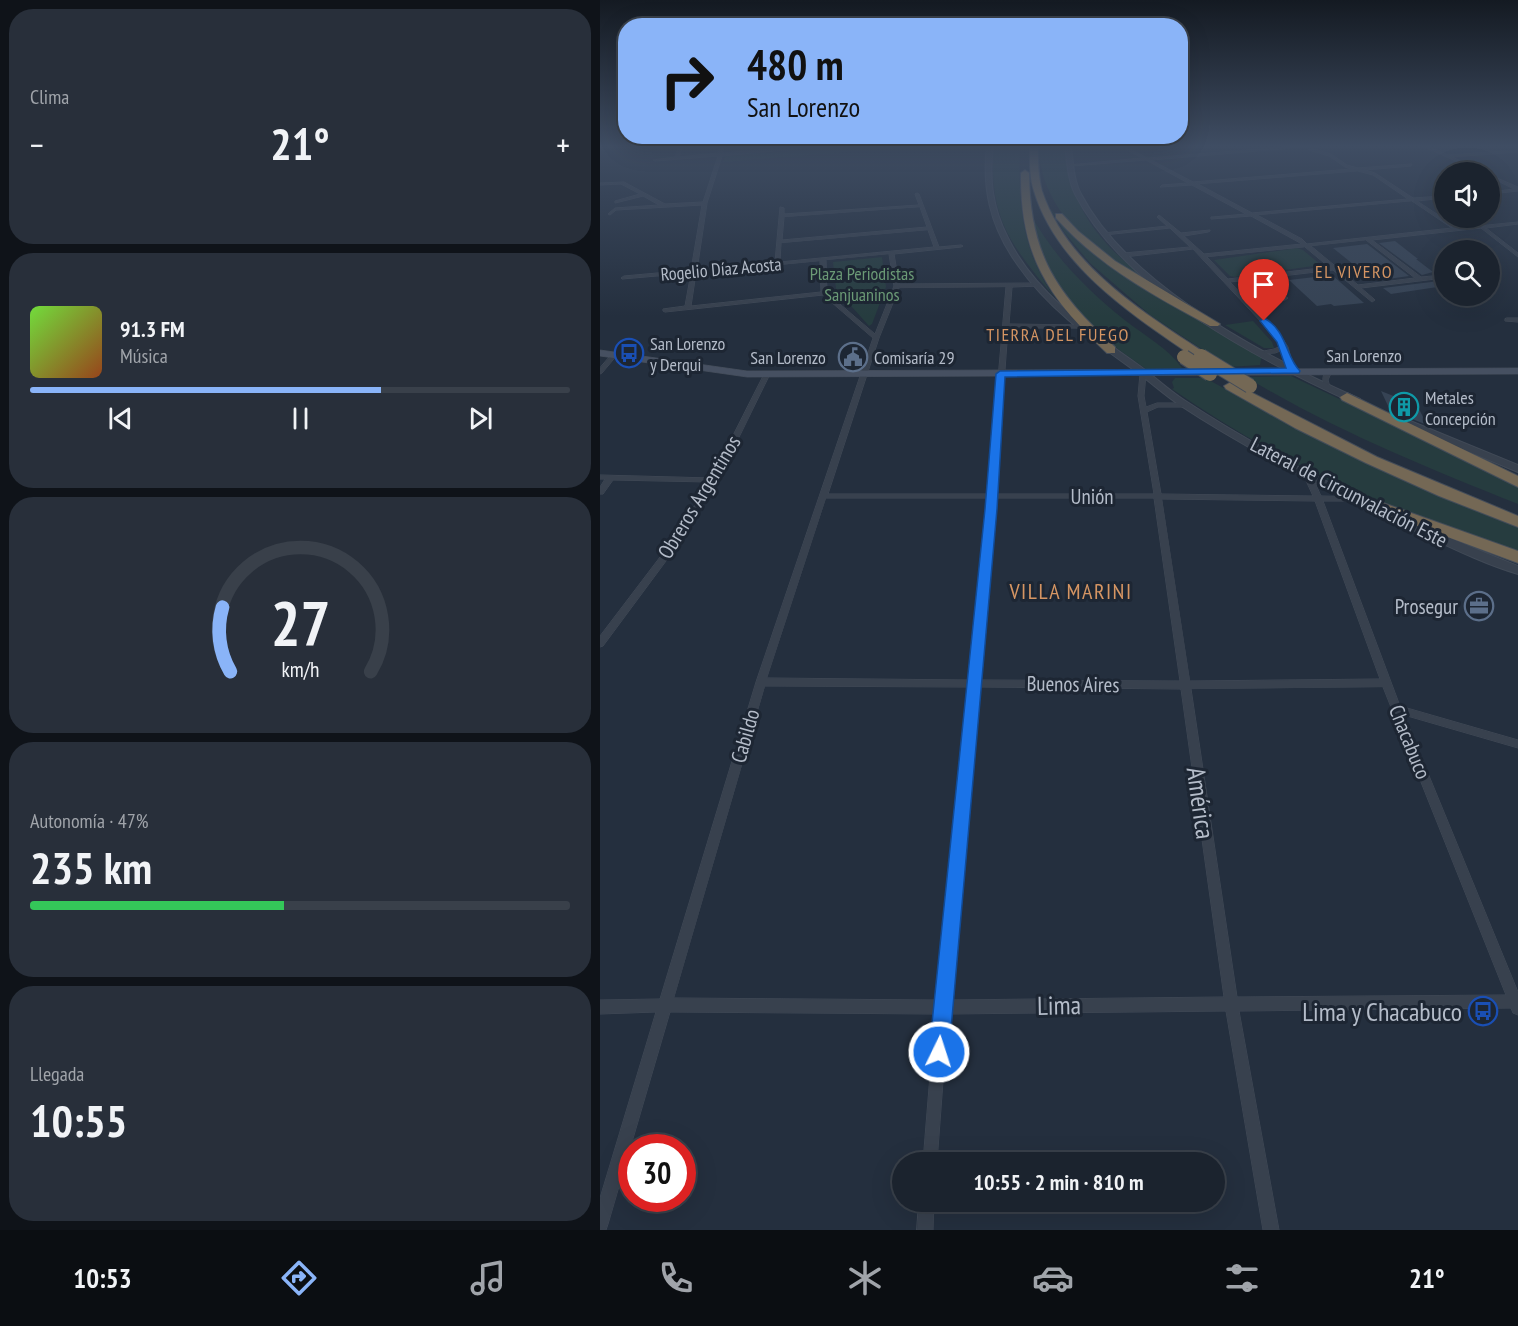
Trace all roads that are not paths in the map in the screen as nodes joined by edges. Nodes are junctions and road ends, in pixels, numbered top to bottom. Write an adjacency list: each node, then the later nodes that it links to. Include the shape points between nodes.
1 (656, 202): 14 (street)
2 (701, 202): 14 (street)
3 (705, 202): 45 (street)
4 (920, 202): 15 (street)
5 (991, 202): 51 (street, Lateral de Circunvalación Este, via 1007,242)
6 (1024, 202): 68 (highway, via 1047,279 1077,320)
7 (1031, 202): 100 (highway, bridge, via 1065,257 1111,303 1184,357 1284,416 1381,464)
8 (1043, 202): 99 (highway, bridge, via 1066,243 1085,265 1132,307 1201,356 1250,386 1369,447)
9 (1050, 202): 62 (highway, via 1082,240 1124,271)
10 (1084, 202): 30 (street)
11 (1229, 202): 18 (street)
12 (1384, 202): 18 (street)
13 (1416, 202): 28 (street)
14 (663, 206): 17 (street, via 615,209)
15 (921, 206): 19 (street); 25 (street)
16 (782, 208): 19 (street)
17 (610, 214)
18 (1251, 214): 21 (street); 34 (street)
19 (781, 216): 33 (street)
20 (1159, 216): 24 (street)
21 (1213, 218)
22 (1518, 223): 23 (street)
23 (1500, 225)
24 (1170, 226): 30 (street); 31 (street)
25 (929, 228): 33 (street); 36 (street)
26 (1469, 228): 28 (street)
27 (1483, 228): 40 (street)
28 (1456, 229): 32 (street)
29 (1208, 231): 31 (street)
30 (1104, 234): 39 (street)
31 (1179, 235): 37 (street)
32 (1366, 238): 34 (street); 48 (street)
33 (779, 242): 43 (street)
34 (1305, 244): 41 (street); 44 (street)
35 (961, 246): 36 (street, Rogelio Díaz Acosta)
36 (937, 248): 38 (street, Rogelio Díaz Acosta)
37 (1192, 248): 39 (street); 41 (street)
38 (891, 252): 42 (street, Rogelio Díaz Acosta); 52 (street)
39 (1124, 255): 62 (street)
40 (1518, 255)
41 (1203, 256): 49 (street)
42 (823, 259): 43 (street, Rogelio Díaz Acosta); 54 (street)
43 (777, 264): 45 (street, Rogelio Díaz Acosta)
44 (1334, 268): 49 (street); 53 (street)
45 (695, 272): 47 (street, Rogelio Díaz Acosta); 58 (street)
46 (1434, 277): 48 (street)
47 (624, 278)
48 (1420, 279): 53 (street)
49 (1227, 281): 57 (street)
50 (1009, 285): 51 (street); 52 (street); 63 (street)
51 (1038, 285): 64 (street, Lateral de Circunvalación Este)
52 (897, 286): 65 (street, Cabildo)
53 (1356, 287): 56 (street)
54 (824, 293): 58 (street); 65 (street)
55 (1285, 298): 57 (street)
56 (1372, 300)
57 (1246, 302): 66 (street)
58 (688, 307): 59 (street)
59 (665, 310)
60 (1508, 320): 61 (street)
61 (1518, 320)
62 (1214, 324): 70 (street)
63 (1006, 326): 64 (street); 78 (street)
64 (1078, 326): 68 (street, Lateral de Circunvalación Este)
65 (876, 338): 77 (street, Cabildo)
66 (1285, 347): 70 (street); 71 (street)
67 (600, 353): 69 (main road, San Lorenzo)
68 (1115, 353): 79 (street, via 1122,367); 80 (street, Lateral de Circunvalación Este)
69 (615, 354): 74 (street); 76 (main road, San Lorenzo, via 723,372)
70 (1263, 354): 71 (street); 75 (street, via 1268,367)
71 (1293, 370): 72 (main road, San Lorenzo); 75 (main road, San Lorenzo); 82 (street)
72 (1329, 371): 73 (main road, San Lorenzo); 82 (street)
73 (1518, 371)
74 (600, 372)
75 (1259, 372): 81 (main road, San Lorenzo)
76 (767, 374): 77 (main road, San Lorenzo); 91 (street, Obreros Argentinos)
77 (864, 374): 78 (main road, San Lorenzo); 94 (street, Cabildo)
78 (1000, 374): 79 (main road, San Lorenzo); 95 (street)
79 (1112, 374): 80 (main road, San Lorenzo)
80 (1143, 374): 81 (main road, San Lorenzo); 83 (street, Lateral de Circunvalación Este); 86 (street, América, via 1140,386)
81 (1171, 374): 83 (street, via 1165,384)
82 (1327, 387): 84 (street)
83 (1169, 393): 85 (street, Lateral de Circunvalación Este)
84 (1347, 397): 87 (street); 92 (highway)
85 (1186, 405): 86 (street, via 1162,404); 88 (street, Lateral de Circunvalación Este)
86 (1144, 411): 96 (street, América)
87 (1518, 469)
88 (1307, 474): 97 (street, Lateral de Circunvalación Este); 98 (street, Chacabuco)
89 (600, 477): 90 (street)
90 (611, 477): 91 (street); 93 (street)
91 (714, 480): 103 (street, Obreros Argentinos, via 679,538)
92 (1518, 482)
93 (600, 492)
94 (825, 496): 95 (street, Unión); 104 (street, Cabildo)
95 (992, 496): 96 (street, Unión); 105 (street)
96 (1158, 496): 98 (street, Unión); 107 (street, América)
97 (1358, 499): 98 (street, Unión); 101 (highway); 102 (street, Lateral de Circunvalación Este, via 1420,530)
98 (1319, 500): 106 (street, Chacabuco)
99 (1518, 510)
100 (1518, 522)
101 (1518, 557)
102 (1518, 570)
103 (600, 643)
104 (761, 682): 105 (street, Buenos Aires); 112 (street, Cabildo)
105 (974, 683): 107 (street, Buenos Aires); 114 (street)
106 (1386, 683): 107 (street, Buenos Aires); 108 (street, Chacabuco)
107 (1184, 685): 110 (street, América)
108 (1397, 709): 109 (street); 111 (street, Chacabuco)
109 (1518, 744)
110 (1231, 1002): 111 (street, Lima); 114 (street, Lima); 119 (street, América)
111 (1517, 1003)
112 (666, 1005): 113 (street, Lima); 114 (street, Lima); 117 (street, Cabildo)
113 (600, 1007)
114 (942, 1007): 115 (street)
115 (931, 1152)
116 (926, 1212): 118 (street)
117 (600, 1224)
118 (925, 1230)
119 (1271, 1230)

